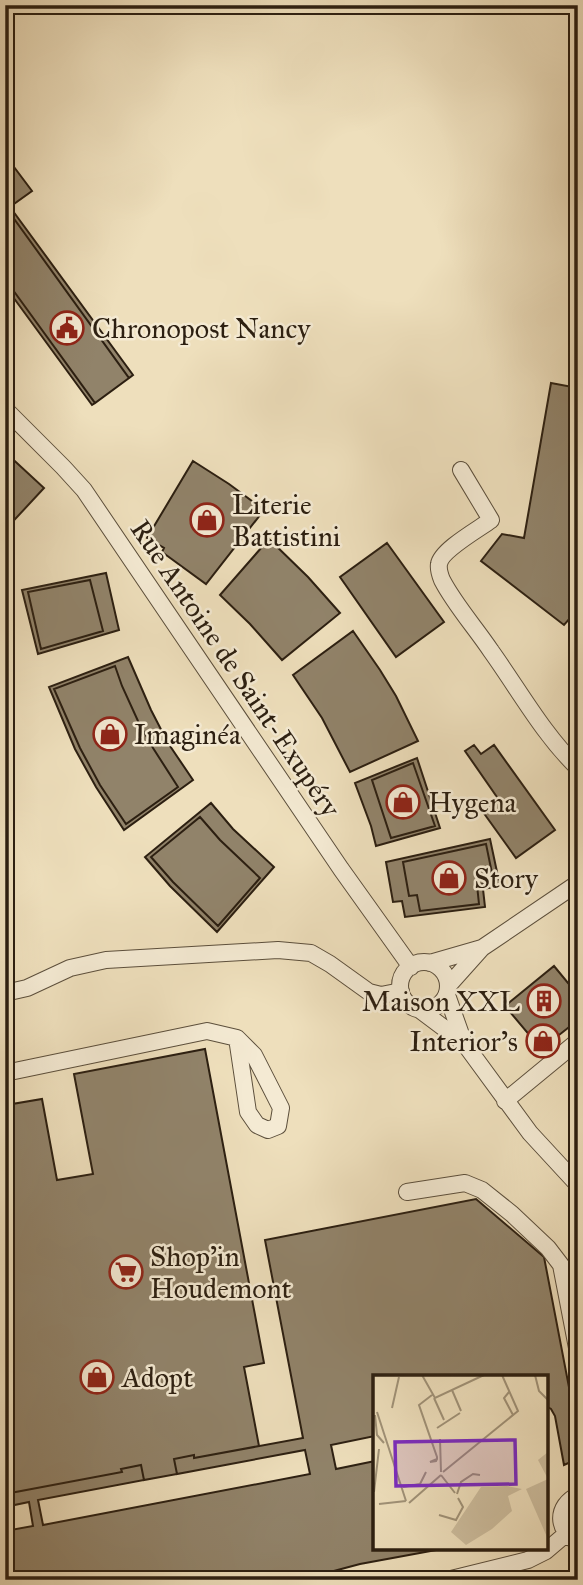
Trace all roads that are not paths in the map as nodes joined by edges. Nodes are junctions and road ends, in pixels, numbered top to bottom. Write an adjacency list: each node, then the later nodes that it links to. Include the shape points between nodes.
1 (5, 409): 7 (street, Rue Antoine de Saint-Exupéry, via 84,490)
2 (461, 470): 3 (street, via 491,520 446,552 439,561 441,578 539,721)
3 (578, 768)
4 (578, 883): 5 (street)
5 (482, 948): 6 (street); 8 (street)
6 (430, 963): 7 (street); 8 (street, via 442,970)
7 (411, 967): 9 (street, via 403,976)
8 (447, 990): 11 (street, via 436,1007); 14 (street)
9 (401, 991): 10 (street, via 375,995 311,953 278,950 96,962); 11 (street, via 408,1004)
10 (5, 993)
11 (420, 1010): 14 (street)
12 (237, 1038): 12 (street, via 254,1055 281,1108 278,1126 268,1130 257,1125 248,1112); 15 (street, via 207,1031)
13 (578, 1041): 16 (street)
14 (464, 1043): 16 (street)
15 (5, 1073)
16 (505, 1101): 17 (street)
17 (578, 1185)
18 (407, 1192): 19 (street, via 465,1183 482,1190 512,1214 561,1265)
19 (578, 1353)
20 (578, 1495): 21 (street, via 563,1510 561,1522)
21 (572, 1538): 22 (street, via 528,1560)
22 (447, 1580)

